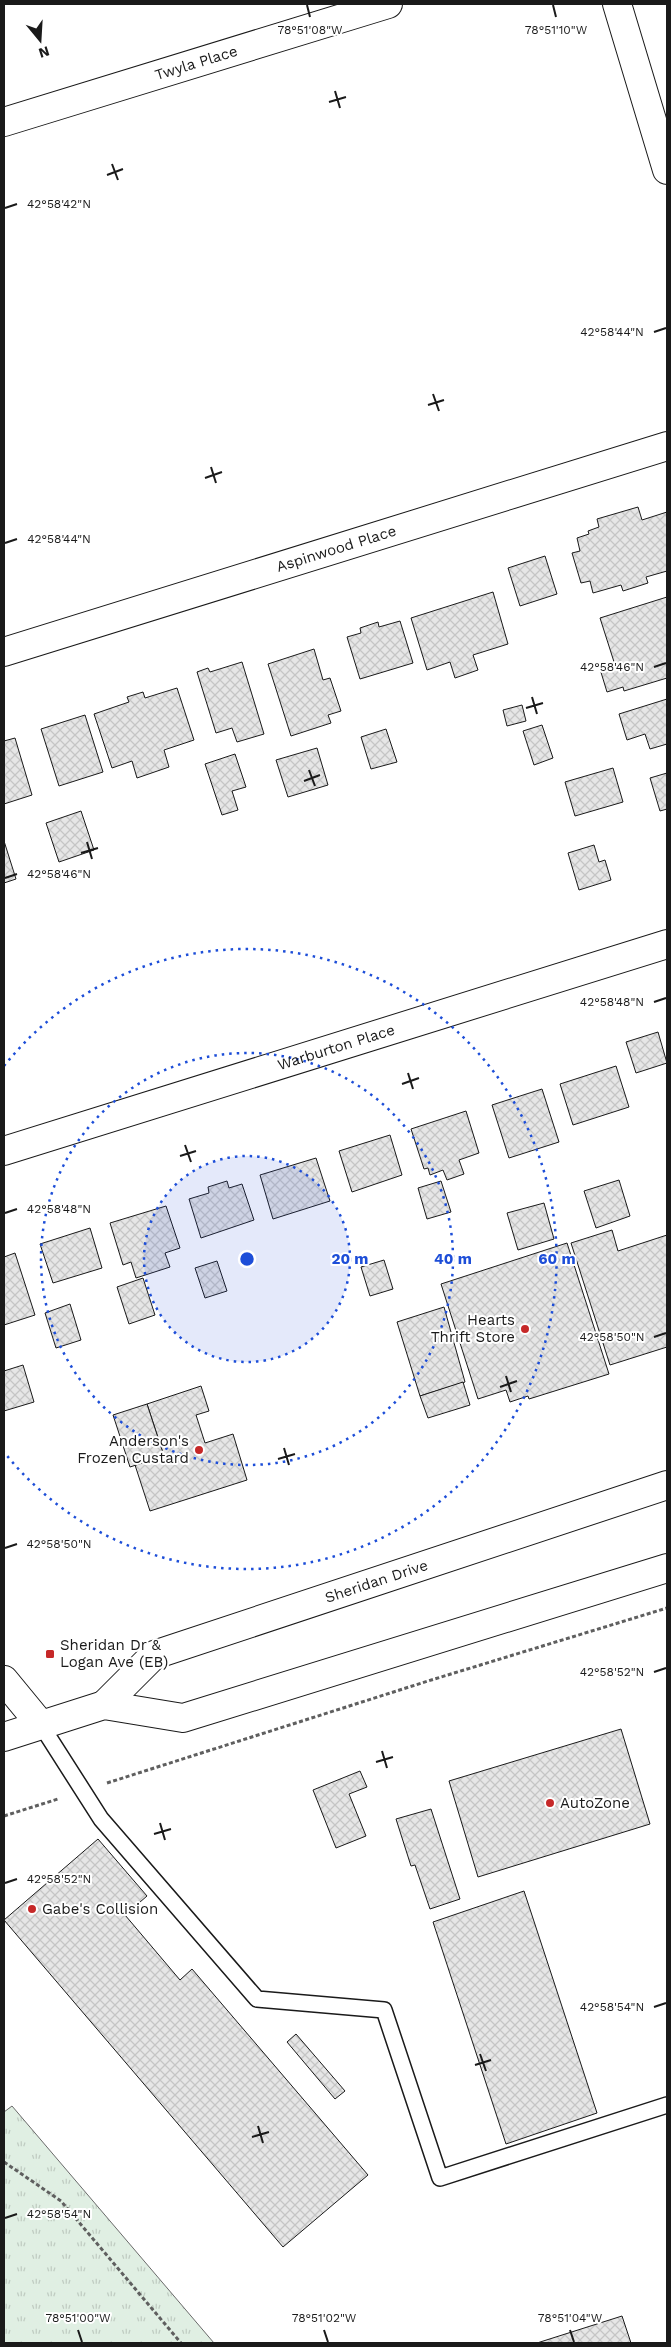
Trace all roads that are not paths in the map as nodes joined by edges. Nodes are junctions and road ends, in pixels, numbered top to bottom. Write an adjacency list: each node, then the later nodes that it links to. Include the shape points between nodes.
1 (388, 4): 3 (street, Twyla Place)
2 (616, 4): 4 (street)
3 (4, 122)
4 (667, 170)
5 (667, 446): 6 (street, Aspinwood Place)
6 (4, 652)
7 (667, 944): 8 (street, Warburton Place)
8 (4, 1151)
9 (667, 1485): 12 (street, Sheridan Drive, via 154,1655)
10 (667, 1568): 12 (street, Sheridan Drive, via 182,1718)
11 (4, 1680): 13 (street)
12 (104, 1705): 13 (street, Sheridan Drive)
13 (41, 1725): 14 (street, Sheridan Drive); 15 (lane, via 101,1820 257,1999 384,2010 440,2178)
14 (4, 1737)
15 (667, 2105)

